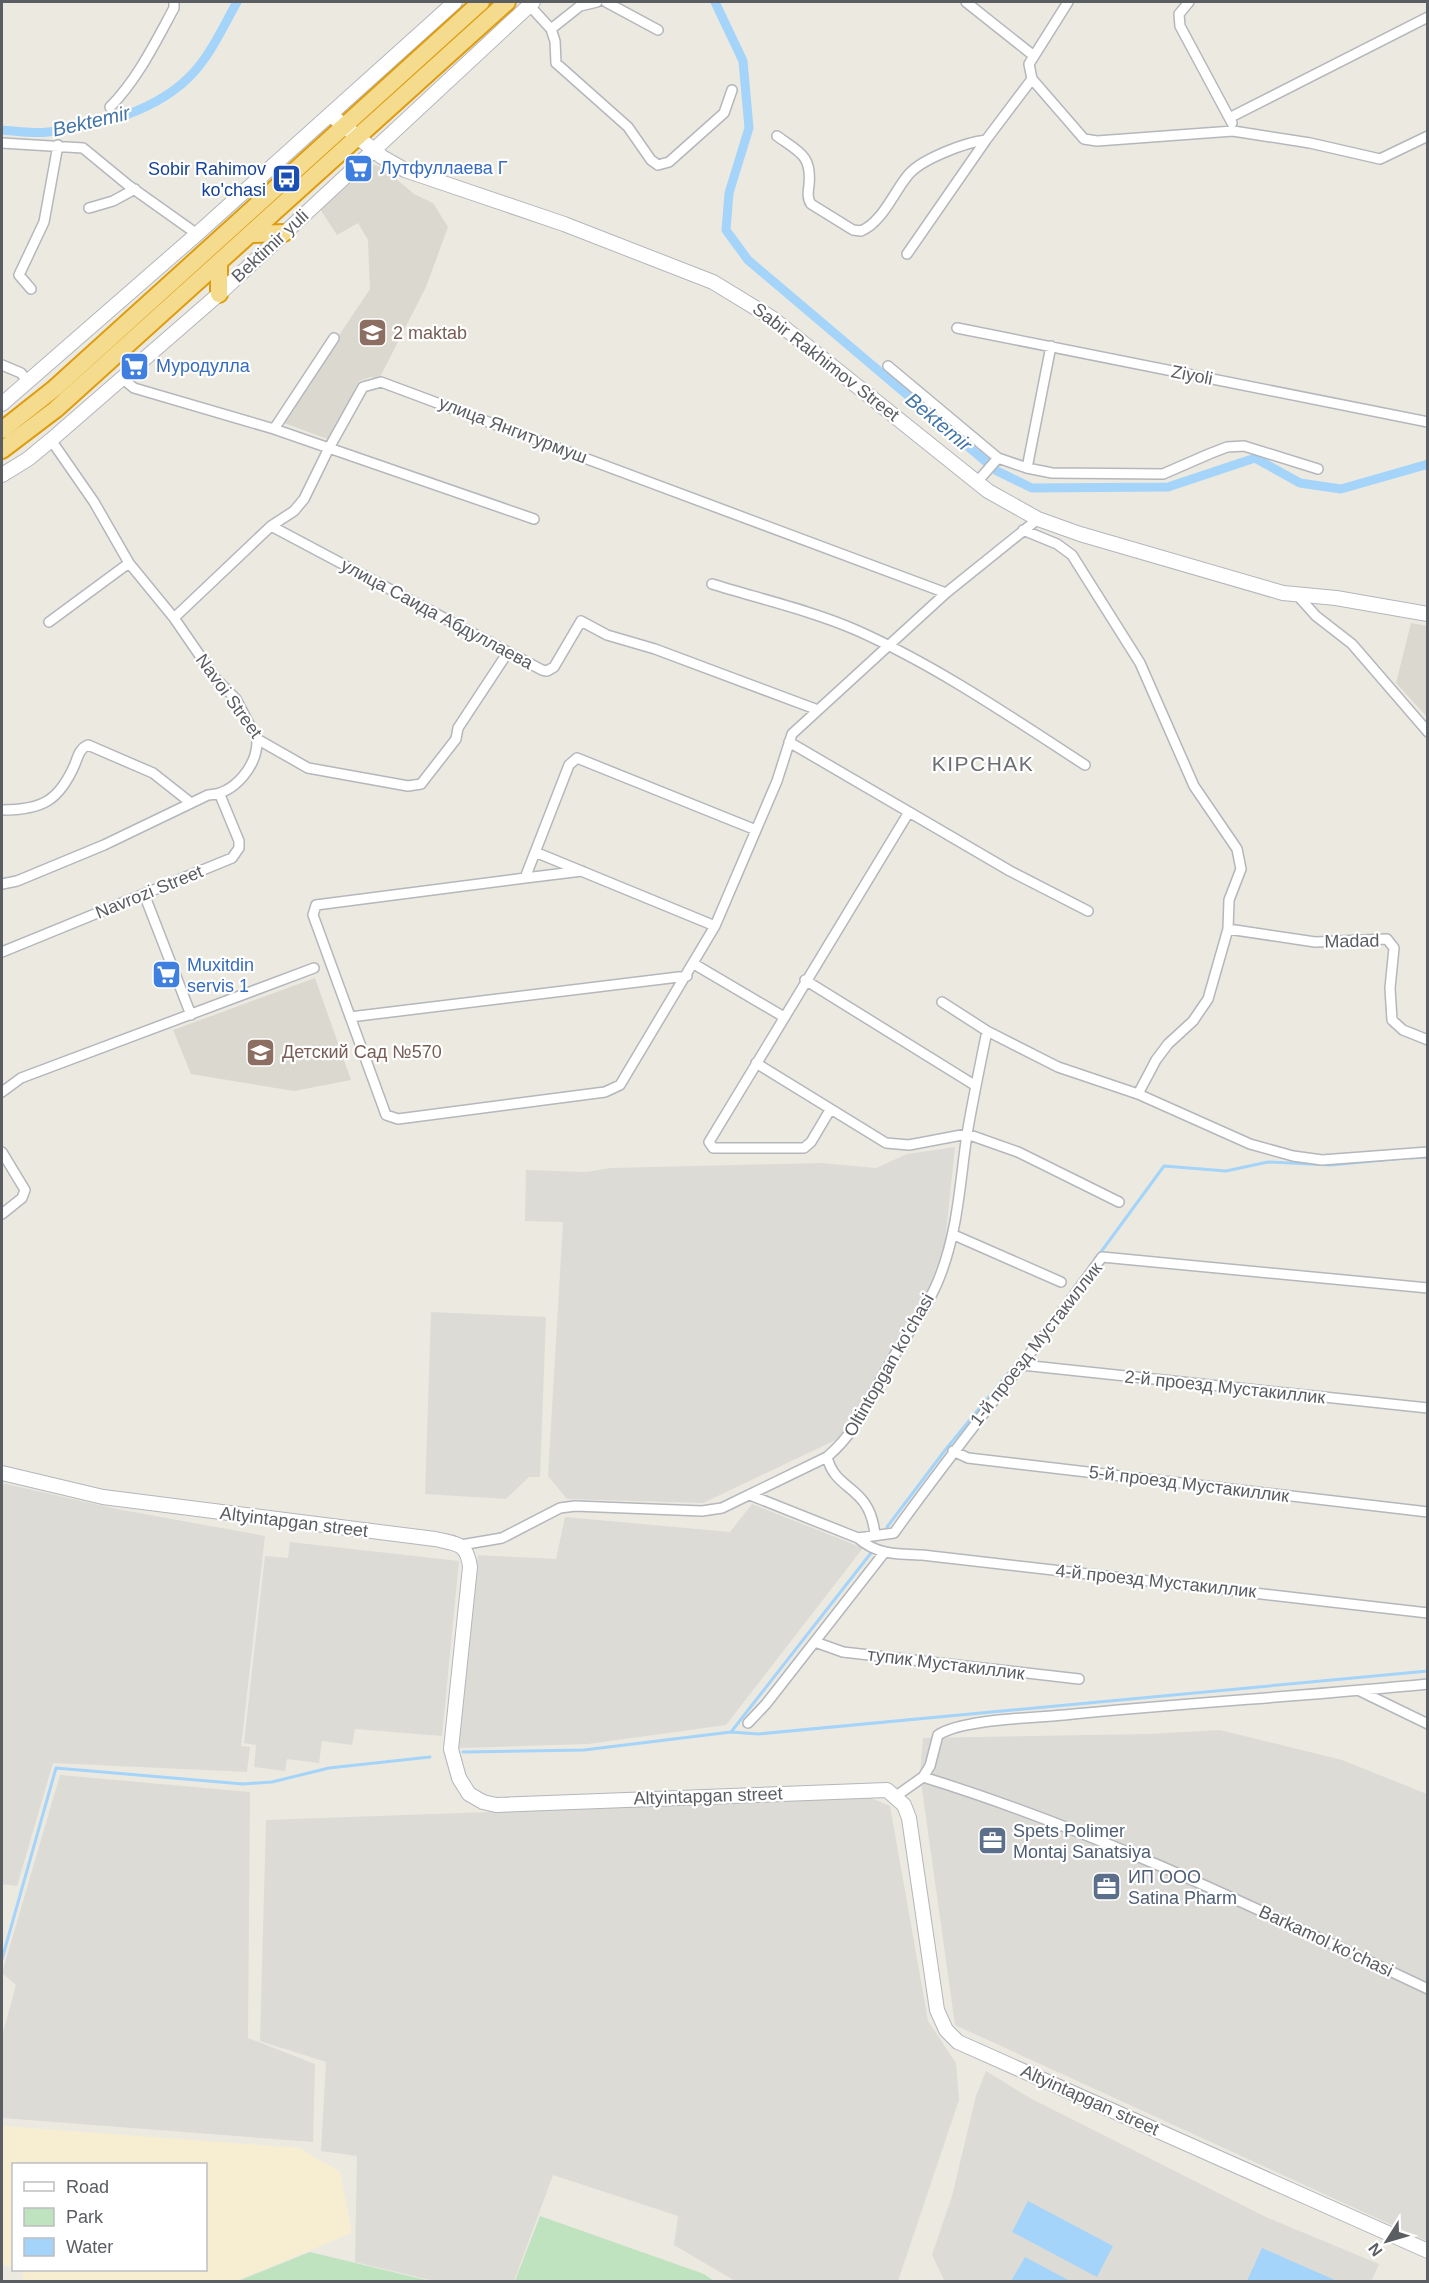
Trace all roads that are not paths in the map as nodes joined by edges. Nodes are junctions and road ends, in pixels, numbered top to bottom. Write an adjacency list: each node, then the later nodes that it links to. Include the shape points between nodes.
1 (174, 2): 17 (street, via 150,51)
2 (455, 2): 18 (street)
3 (481, 2): 20 (highway, Bektimir yuli)
4 (507, 2): 24 (highway, Bektimir yuli)
5 (597, 2): 12 (street, via 580,6)
6 (606, 2): 13 (street)
7 (966, 2): 14 (street)
8 (1068, 2): 14 (street)
9 (1188, 2): 19 (street, via 1179,14 1180,26)
10 (531, 3): 12 (street); 28 (street, Bektimir yuli)
11 (1428, 17): 19 (street)
12 (551, 28): 16 (street, via 556,63 628,127 657,165 669,162 724,113)
13 (658, 30)
14 (1034, 56): 15 (street, via 1029,64)
15 (1032, 79): 21 (street, via 1077,133 1090,141); 25 (street)
16 (732, 90)
17 (110, 107)
18 (331, 115): 20 (street, Sabir Rakhimov Street); 32 (street)
19 (1231, 117): 21 (street)
20 (344, 128): 24 (street, Sabir Rakhimov Street); 48 (highway, Bektimir yuli, via 55,388)
21 (1233, 131): 23 (street, via 1311,142 1380,159)
22 (777, 136): 25 (street, via 807,161 811,204 861,231 872,224 914,169 973,142)
23 (1428, 136)
24 (358, 138): 28 (street, Sabir Rakhimov Street); 33 (highway, Bektimir yuli)
25 (986, 141): 34 (street)
26 (2, 143): 27 (street)
27 (58, 145): 29 (street, via 83,148); 36 (street, via 44,222 19,275)
28 (373, 151): 31 (street, Bektimir yuli); 56 (street, Sabir Rakhimov Street, via 420,177 564,224 729,289)
29 (135, 189): 30 (street); 32 (street)
30 (89, 208)
31 (284, 233): 33 (highway); 37 (street, Bektimir yuli)
32 (197, 234): 44 (street)
33 (253, 234): 35 (highway, Bektimir yuli)
34 (907, 254)
35 (219, 264): 37 (highway); 51 (highway, Bektimir yuli, via 56,409)
36 (32, 289)
37 (219, 294): 43 (street, Bektimir yuli)
38 (957, 328): 40 (street, Ziyoli)
39 (334, 338): 47 (street)
40 (1051, 346): 46 (street, Ziyoli); 53 (street)
41 (2, 365): 44 (street, via 21,373)
42 (888, 366): 52 (street)
43 (123, 379): 47 (street, via 134,388); 49 (street, Bektimir yuli)
44 (28, 382): 45 (street)
45 (2, 404)
46 (1428, 422)
47 (274, 429): 50 (street)
48 (2, 430)
49 (51, 440): 55 (street, Bektimir yuli); 61 (street, Navoi Street, via 94,502)
50 (329, 448): 57 (street); 59 (street, улица Янгитурмуш, via 304,499 294,512); 63 (street, улица Янгитурмуш, via 363,387 388,382)
51 (2, 450)
52 (996, 460): 53 (street); 56 (street)
53 (1027, 468): 54 (street, via 1163,474 1227,447 1244,446)
54 (1318, 469)
55 (2, 475)
56 (981, 477): 58 (street, Sabir Rakhimov Street, via 1000,499)
57 (534, 519)
58 (1038, 519): 60 (street); 64 (street, Sabir Rakhimov Street)
59 (271, 526): 66 (street, улица Янгитурмуш); 69 (street, улица Саида Абдуллаева)
60 (1023, 530): 63 (street); 87 (street, via 1072,555 1140,663 1194,786 1237,849 1241,869 1229,900)
61 (129, 563): 66 (street, Navoi Street); 67 (street)
62 (712, 584): 68 (street, via 853,629)
63 (946, 593): 68 (street)
64 (1298, 596): 65 (street, Sabir Rakhimov Street, via 1336,598); 71 (street, via 1352,644)
65 (1428, 615)
66 (174, 618): 72 (street, Navoi Street, via 216,679 236,699)
67 (49, 622)
68 (890, 646): 70 (street); 74 (street, via 986,701)
69 (508, 652): 70 (street, улица Саида Абдуллаева, via 542,670 551,670 581,621 608,635); 72 (street, Navoi Street, via 458,728 456,739 421,784 408,786 308,768)
70 (818, 710): 73 (street)
71 (1428, 732)
72 (257, 739): 75 (street, via 257,753 248,770)
73 (789, 742): 78 (street); 79 (street)
74 (1085, 765)
75 (220, 795): 76 (street, via 208,795); 84 (street, Navrozi Street, via 239,841 236,855)
76 (191, 803): 77 (street, via 153,772 88,745 81,749 59,793 47,802 21,810); 83 (street, via 52,867)
77 (2, 810)
78 (909, 812): 85 (street); 92 (street)
79 (756, 830): 80 (street, via 577,758 569,765); 86 (street)
80 (535, 852): 81 (street); 82 (street)
81 (582, 871): 82 (street); 86 (street)
82 (525, 878): 95 (street, via 316,905 313,915)
83 (2, 884)
84 (144, 894): 88 (street, Navrozi Street); 94 (street)
85 (1088, 911)
86 (715, 926): 89 (street)
87 (1228, 929): 98 (street, Madad, via 1315,942 1387,939 1394,948 1392,1020 1403,1030); 102 (street, via 1202,1010 1168,1044)
88 (2, 952)
89 (694, 964): 91 (street); 96 (street)
90 (314, 968): 94 (street)
91 (687, 976): 95 (street); 95 (street, via 625,1078 613,1090 398,1119 386,1115 381,1106)
92 (805, 980): 96 (street); 100 (street)
93 (942, 1002): 97 (street)
94 (191, 1015): 101 (street, via 21,1078)
95 (350, 1017)
96 (784, 1017): 99 (street)
97 (987, 1031): 100 (street, Oltintopgan ko'chasi); 102 (street, via 1058,1067)
98 (1428, 1040)
99 (756, 1063): 103 (street); 103 (street, via 710,1137 713,1148 804,1148)
100 (976, 1086): 104 (street, Oltintopgan ko'chasi)
101 (2, 1092)
102 (1138, 1094): 106 (street, via 1250,1144 1293,1156 1345,1159)
103 (830, 1110): 104 (street, via 896,1145)
104 (967, 1134): 107 (street, via 1018,1152); 109 (street, Oltintopgan ko'chasi)
105 (2, 1152): 108 (street, via 25,1195)
106 (1428, 1152)
107 (1119, 1202)
108 (2, 1214)
109 (954, 1235): 110 (street); 115 (street, Oltintopgan ko'chasi, via 939,1279 913,1328 854,1430)
110 (1061, 1282)
111 (1428, 1288): 112 (street, 1-й проезд Мустакиллик, via 1102,1257)
112 (1022, 1365): 113 (street, 2-й проезд Мустакиллик); 114 (street, 1-й проезд Мустакиллик)
113 (1428, 1408)
114 (953, 1451): 118 (street, 5-й проезд Мустакиллик, via 968,1458); 119 (street, 1-й проезд Мустакиллик)
115 (827, 1457): 117 (street, Oltintopgan ko'chasi); 120 (street, via 834,1474 864,1500)
116 (2, 1473): 122 (street, Altyintapgan street, via 103,1497)
117 (750, 1495): 121 (street); 122 (street, Oltintopgan ko'chasi, via 722,1508 702,1510 560,1508 501,1539)
118 (1428, 1512)
119 (894, 1533): 120 (street); 123 (street)
120 (875, 1534): 121 (street)
121 (858, 1538): 123 (street, via 870,1548)
122 (461, 1545): 132 (street, Altyintapgan street, via 470,1567 451,1749 459,1778 469,1794 496,1805 880,1789)
123 (889, 1553): 124 (street, 4-й проезд Мустакиллик); 125 (street)
124 (1428, 1613)
125 (815, 1642): 126 (street, тупик Мустакиллик, via 843,1652); 129 (street)
126 (1079, 1679)
127 (1428, 1684): 128 (street)
128 (1360, 1691): 130 (street); 131 (street, via 1178,1703 949,1730 938,1735)
129 (748, 1723)
130 (1428, 1724)
131 (923, 1777): 132 (street); 133 (street, Barkamol ko'chasi, via 1001,1801 1205,1884)
132 (896, 1796): 134 (street, Altyintapgan street, via 909,1818 937,2010 946,2030 958,2042)
133 (1428, 1989)
134 (1428, 2251)

